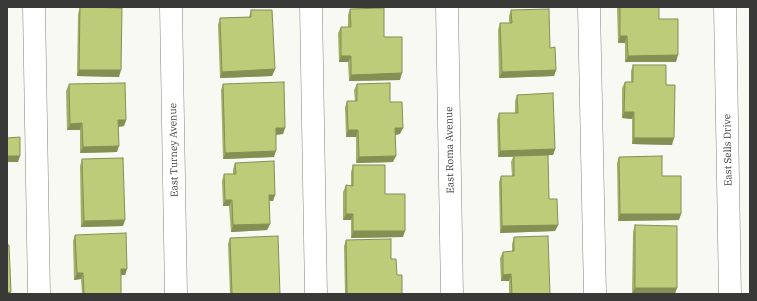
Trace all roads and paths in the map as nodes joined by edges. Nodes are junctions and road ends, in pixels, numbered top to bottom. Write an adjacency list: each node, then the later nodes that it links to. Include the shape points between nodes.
1 (34, 7): 7 (street)
2 (171, 7): 8 (street, East Turney Avenue)
3 (311, 7): 9 (street)
4 (447, 7): 10 (street, East Roma Avenue)
5 (589, 7): 11 (street)
6 (725, 7): 12 (street, East Sells Drive)
7 (39, 294)
8 (176, 294)
9 (316, 294)
10 (452, 294)
11 (595, 294)
12 (730, 294)

